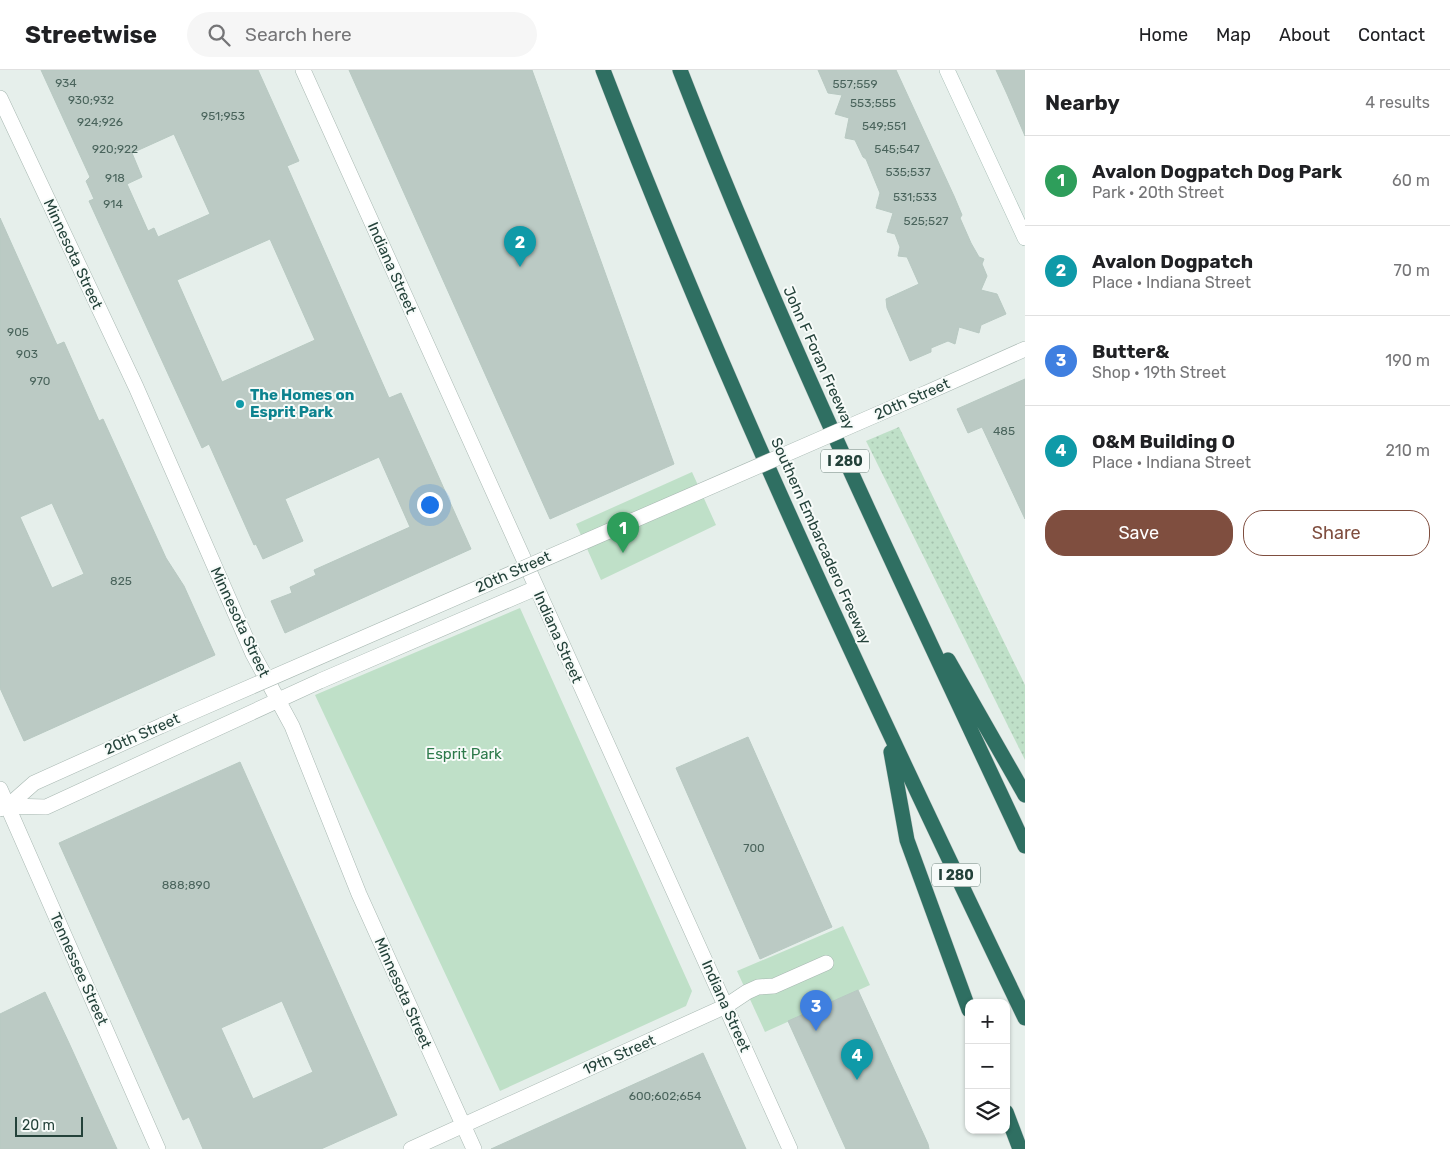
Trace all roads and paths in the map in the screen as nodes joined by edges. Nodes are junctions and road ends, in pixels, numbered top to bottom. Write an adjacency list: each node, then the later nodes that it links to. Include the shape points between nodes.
1 (303, 70): 9 (street, Indiana Street)
2 (603, 70): 11 (highway, Southern Embarcadero Freeway / I 280, via 695,299)
3 (680, 70): 8 (highway, John F Foran Freeway / I 280, via 794,346)
4 (947, 70): 6 (street)
5 (0, 98): 10 (street, Minnesota Street, via 136,387 253,654)
6 (1025, 238)
7 (1025, 349): 14 (street, 20th Street, bridge, via 163,725 34,783)
8 (892, 562): 13 (highway); 15 (highway, John F Foran Freeway / I 280)
9 (536, 588): 10 (street, 20th Street); 18 (street, Indiana Street)
10 (278, 700): 14 (street, 20th Street, via 46,807); 21 (street, Minnesota Street, via 292,726 359,894)
11 (888, 733): 17 (highway, via 907,840); 19 (highway, Southern Embarcadero Freeway / I 280)
12 (0, 788): 14 (street, Tennessee Street)
13 (1025, 795)
14 (4, 807): 22 (street, Tennessee Street)
15 (1025, 846)
16 (826, 963): 18 (street, 19th Street, via 774,986 758,986)
17 (965, 999)
18 (726, 1006): 21 (street, 19th Street); 25 (street, Indiana Street)
19 (1025, 1018)
20 (1010, 1123): 26 (highway)
21 (463, 1125): 23 (street, 19th Street); 24 (street, Minnesota Street)
22 (158, 1149)
23 (411, 1149)
24 (474, 1149)
25 (790, 1149)
26 (1020, 1149)

